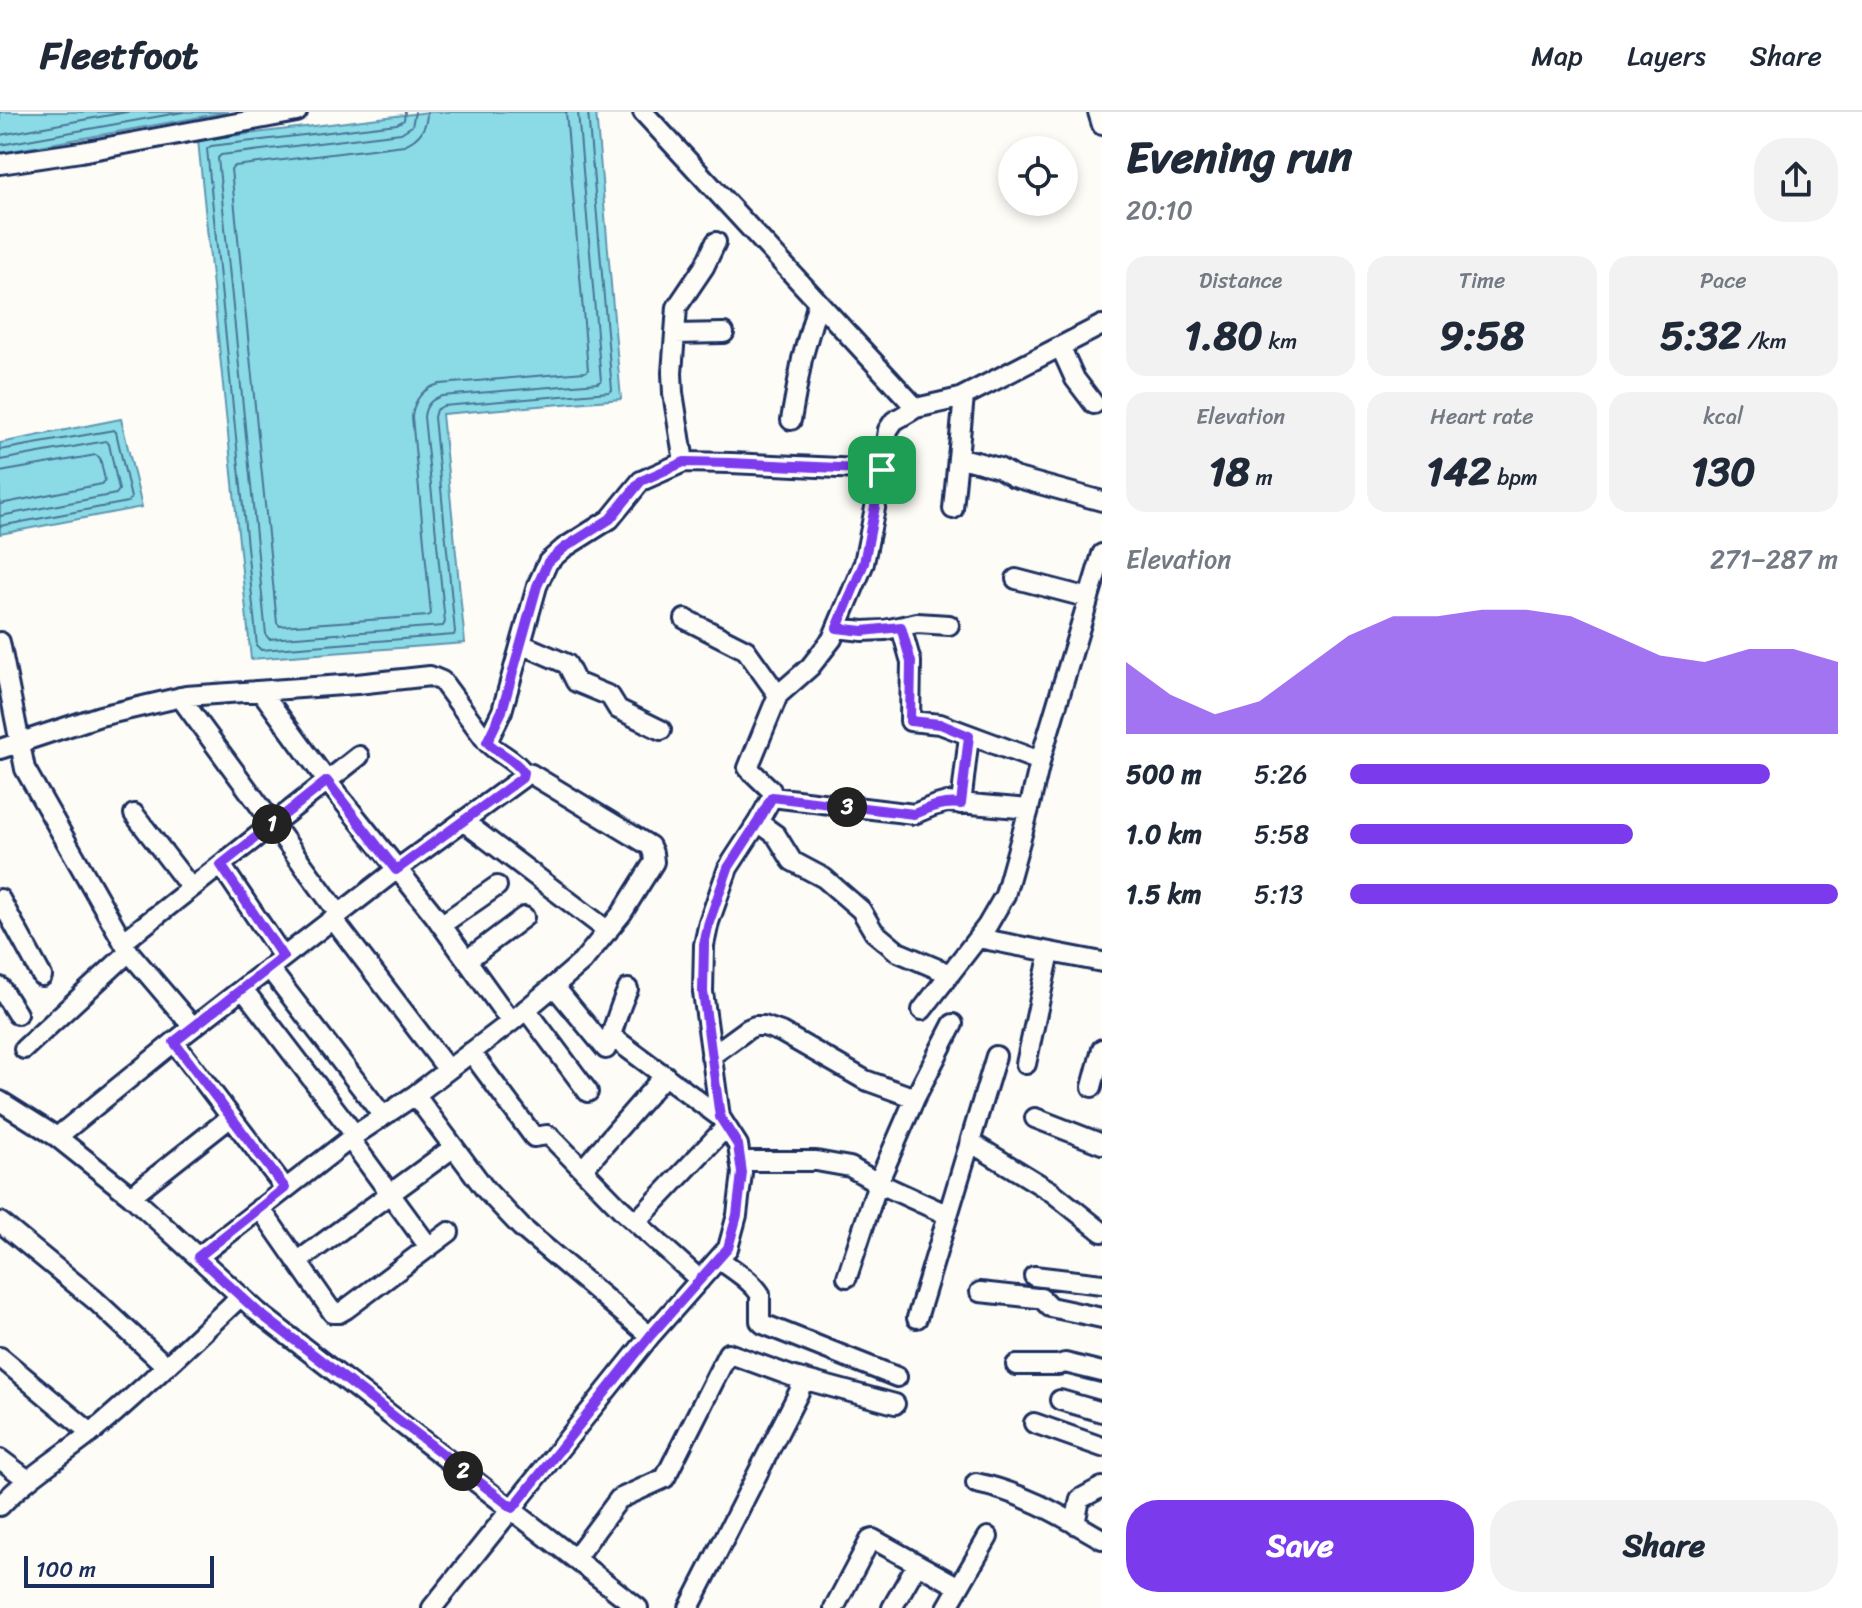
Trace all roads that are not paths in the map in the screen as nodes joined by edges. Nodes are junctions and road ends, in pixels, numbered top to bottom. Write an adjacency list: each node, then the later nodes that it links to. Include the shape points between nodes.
1 (297, 112): 5 (street)
2 (643, 112): 7 (street)
3 (1098, 112): 4 (street)
4 (1102, 125)
5 (0, 164)
6 (716, 242): 10 (street, via 677,307)
7 (818, 302): 14 (street); 15 (street)
8 (1102, 325): 11 (street)
9 (724, 333): 10 (street)
10 (675, 334): 17 (street, via 673,393)
11 (1061, 348): 12 (street); 13 (street)
12 (964, 396): 14 (street); 16 (street)
13 (1094, 404)
14 (916, 408): 18 (street, via 888,430)
15 (791, 420)
16 (958, 457): 19 (street); 20 (street)
17 (684, 462): 18 (street); 29 (street, via 641,481 610,519 548,562)
18 (882, 470): 27 (street, via 864,563)
19 (1102, 501)
20 (953, 509)
21 (1102, 554): 23 (street)
22 (1016, 579): 23 (street)
23 (1089, 598): 39 (street)
24 (685, 619): 31 (street, via 746,650)
25 (949, 625): 26 (street)
26 (901, 627): 27 (street); 34 (street, via 911,662 910,721 940,724)
27 (837, 628): 31 (street, via 810,667)
28 (0, 642): 35 (street)
29 (521, 644): 33 (street, via 567,664 576,682 610,696 618,709); 36 (street, via 502,711)
30 (261, 691): 32 (street); 36 (street, via 430,676 442,681); 41 (street)
31 (778, 695): 42 (street, via 748,768)
32 (180, 697): 35 (street); 48 (street)
33 (661, 730)
34 (969, 736): 39 (street); 43 (street)
35 (20, 742): 37 (street); 59 (street, via 25,769)
36 (487, 742): 40 (street)
37 (0, 749)
38 (359, 756): 41 (street)
39 (1040, 761): 44 (street)
40 (523, 772): 46 (street, via 522,778); 57 (street, via 650,846 654,862)
41 (327, 781): 48 (street); 50 (street)
42 (772, 797): 43 (street, via 914,814 947,802); 47 (street)
43 (961, 804): 44 (street)
44 (1029, 809): 58 (street, via 1005,895)
45 (134, 814): 52 (street)
46 (463, 821): 50 (street); 57 (street)
47 (758, 822): 64 (street, via 776,835 792,861 824,878 861,910 874,932 898,952); 81 (street, via 728,868 704,945)
48 (272, 824): 49 (street); 54 (street)
49 (221, 865): 52 (street); 63 (street)
50 (396, 870): 54 (street); 56 (street)
51 (497, 886): 56 (street)
52 (191, 888): 59 (street)
53 (0, 899): 65 (street)
54 (336, 916): 63 (street); 84 (street)
55 (524, 917): 61 (street)
56 (441, 925): 61 (street)
57 (608, 931): 66 (street)
58 (978, 938): 60 (street); 64 (street)
59 (126, 947): 75 (street); 78 (street)
60 (1050, 952): 62 (street); 83 (street)
61 (467, 960): 73 (street)
62 (1102, 962)
63 (276, 963): 68 (street); 91 (street)
64 (950, 974): 71 (street)
65 (42, 976)
66 (554, 986): 70 (street); 76 (street, via 606,1049)
67 (0, 987): 72 (street)
68 (243, 989): 75 (street); 96 (street)
69 (628, 989): 76 (street)
70 (526, 1009): 73 (street); 87 (street)
71 (922, 1010)
72 (17, 1014)
73 (511, 1022): 80 (street)
74 (953, 1024): 89 (street)
75 (193, 1027): 77 (street)
76 (611, 1036): 85 (street)
77 (174, 1042): 92 (street); 95 (street)
78 (24, 1049)
79 (1102, 1049): 86 (street)
80 (471, 1052): 84 (street); 101 (street, via 534,1137 551,1137)
81 (711, 1056): 89 (street, via 748,1029 764,1026 865,1080); 94 (street)
82 (996, 1056): 97 (street)
83 (1026, 1064)
84 (448, 1070): 88 (street)
85 (665, 1075): 94 (street); 101 (street)
86 (1092, 1087)
87 (588, 1092)
88 (415, 1095): 91 (street); 99 (street)
89 (915, 1098): 102 (street)
90 (0, 1101): 95 (street)
91 (383, 1116): 96 (street)
92 (231, 1117): 103 (street); 105 (street)
93 (1035, 1118): 98 (street)
94 (723, 1122): 100 (street, via 738,1145); 109 (street)
95 (57, 1137): 105 (street)
96 (352, 1137): 103 (street); 104 (street)
97 (970, 1142): 107 (street); 111 (street, via 1052,1192)
98 (1102, 1144)
99 (454, 1147): 104 (street); 124 (street, via 521,1227)
100 (740, 1161): 102 (street, via 816,1161 850,1167); 114 (street, via 737,1215 728,1248)
101 (583, 1169): 109 (street)
102 (878, 1183): 107 (street); 117 (street)
103 (285, 1188): 106 (street)
104 (389, 1194): 112 (street); 115 (street)
105 (131, 1196): 113 (street)
106 (260, 1208): 113 (street); 115 (street)
107 (948, 1215): 122 (street)
108 (0, 1222): 127 (street)
109 (636, 1222): 118 (street)
110 (449, 1232): 112 (street)
111 (1102, 1232)
112 (429, 1247): 115 (street, via 339,1313 329,1309)
113 (198, 1257): 121 (street)
114 (719, 1259): 118 (street); 129 (street, via 758,1290 763,1324)
115 (297, 1262)
116 (1034, 1276): 119 (street)
117 (847, 1277)
118 (700, 1280): 124 (street)
119 (1102, 1284)
120 (980, 1292): 123 (street, via 1041,1298 1050,1307)
121 (241, 1296): 127 (street); 142 (street)
122 (917, 1318)
123 (1102, 1318)
124 (650, 1336): 142 (street)
125 (0, 1357): 135 (street)
126 (1016, 1365): 128 (street, via 1065,1363)
127 (166, 1366): 135 (street)
128 (1102, 1372)
129 (897, 1377)
130 (803, 1379): 132 (street); 146 (street, via 728,1353 665,1478 619,1499); 151 (street)
131 (1060, 1400): 133 (street)
132 (895, 1404)
133 (1102, 1412)
134 (1034, 1423): 136 (street)
135 (91, 1433): 138 (street)
136 (1102, 1447)
137 (0, 1459): 138 (street)
138 (28, 1480): 141 (street)
139 (976, 1483): 143 (street, via 1028,1499)
140 (1102, 1487): 143 (street, via 1080,1499)
141 (0, 1506)
142 (513, 1508): 146 (street); 149 (street)
143 (1075, 1524): 145 (street)
144 (988, 1537): 148 (street)
145 (1102, 1539)
146 (575, 1558): 150 (street)
147 (917, 1564): 148 (street); 152 (street, via 877,1539 870,1540); 153 (street)
148 (959, 1587): 154 (street)
149 (432, 1608)
150 (638, 1608)
151 (689, 1608)
152 (834, 1608)
153 (892, 1608)
154 (947, 1608)

